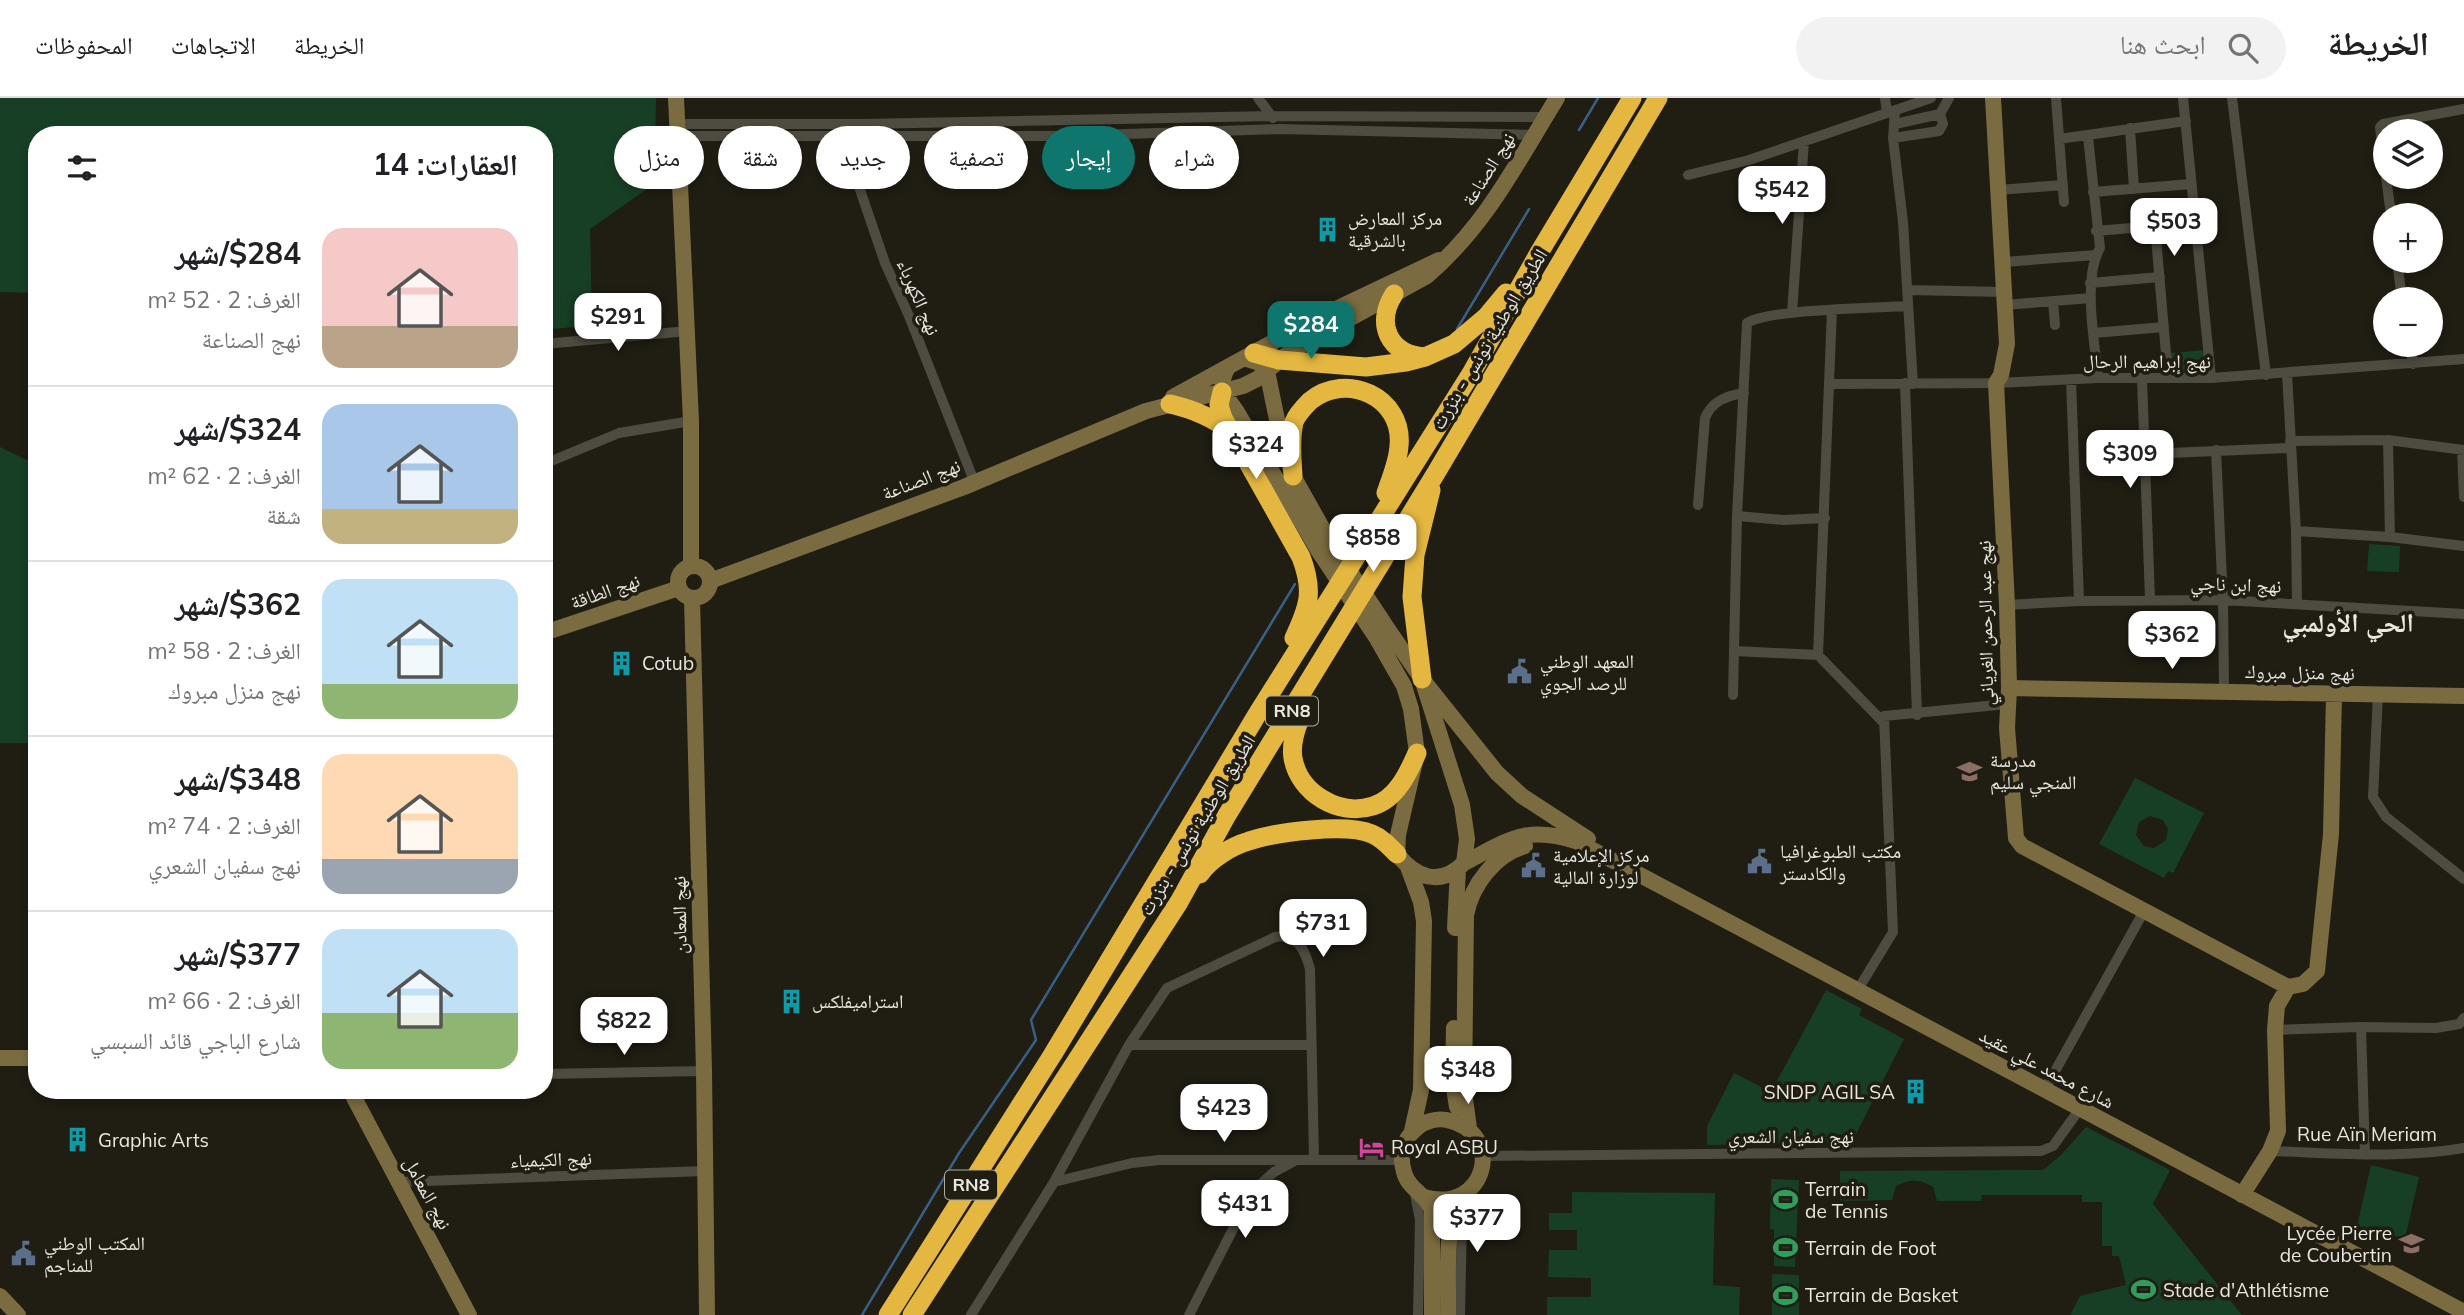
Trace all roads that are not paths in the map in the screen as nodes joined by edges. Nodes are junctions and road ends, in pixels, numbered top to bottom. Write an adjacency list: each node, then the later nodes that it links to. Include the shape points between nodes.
1 (676, 98): 22 (street)
2 (1258, 98): 16 (street)
3 (1557, 98): 17 (street, نهج الصناعة)
4 (1632, 98): 44 (highway, الطريق الوطنية تونس - بنزرت / RN8)
5 (1658, 98): 92 (highway, الطريق الوطنية تونس - بنزرت / RN8)
6 (1885, 98): 14 (street)
7 (1931, 98): 14 (street)
8 (1949, 98): 15 (street)
9 (1993, 98): 40 (street, نهج عبد الرحمن الغرياني)
10 (2056, 98): 32 (street)
11 (2183, 98): 19 (street)
12 (2232, 98): 71 (street)
13 (2464, 110): 18 (street)
14 (1891, 112): 20 (street); 33 (street)
15 (1940, 114): 20 (street); 31 (street, via 1943,124 1939,131)
16 (1272, 116): 17 (street); 21 (street); 25 (street)
17 (1545, 117): 27 (street, نهج الصناعة)
18 (2412, 119)
19 (2186, 121): 23 (street); 36 (street)
20 (1895, 124): 31 (street)
21 (839, 125): 24 (street)
22 (677, 126)
23 (2130, 128): 29 (street); 39 (street)
24 (704, 129)
25 (1280, 129): 27 (street); 30 (street)
26 (704, 131): 28 (street)
27 (1534, 135): 46 (street, نهج الصناعة, via 1498,196)
28 (816, 136)
29 (2088, 136): 32 (street); 41 (street)
30 (910, 137)
31 (1892, 138): 50 (street)
32 (2059, 139): 35 (street)
33 (1804, 141): 34 (street); 57 (street)
34 (1688, 175)
35 (2063, 184): 40 (street); 42 (street)
36 (2191, 184): 39 (street); 74 (street)
37 (680, 189): 60 (street)
38 (860, 189): 94 (street, نهج الكهرباء)
39 (2134, 189): 41 (street)
40 (1998, 190): 47 (street, نهج عبد الرحمن الغرياني)
41 (2093, 192): 43 (street)
42 (2064, 202)
43 (2096, 231): 45 (street, via 2100,248); 48 (street, via 2155,226)
44 (1539, 253): 64 (highway, via 1466,336); 99 (highway, الطريق الوطنية تونس - بنزرت / RN8, via 1472,372)
45 (2096, 255): 47 (street); 49 (street)
46 (1448, 256): 51 (street, نهج الصناعة, via 1427,276); 63 (street, نهج الصناعة)
47 (2003, 262): 52 (street, نهج عبد الرحمن الغرياني)
48 (2160, 277): 49 (street); 59 (street)
49 (2090, 283): 53 (street)
50 (1908, 290): 52 (street); 55 (street)
51 (1394, 294): 64 (highway, via 1385,314 1388,336 1403,352); 68 (street, نهج الصناعة)
52 (2005, 298): 54 (street); 78 (street, نهج عبد الرحمن الغرياني, via 2007,344)
53 (2091, 298): 54 (street); 61 (street)
54 (2053, 301): 58 (street)
55 (1908, 306): 56 (street); 77 (street)
56 (1832, 310): 57 (street); 79 (street)
57 (1792, 313): 81 (street, via 1747,323)
58 (2055, 325)
59 (2165, 327): 61 (street); 72 (street)
60 (688, 331): 62 (street); 84 (street)
61 (2094, 333): 73 (street)
62 (553, 343)
63 (1249, 356): 68 (highway); 69 (street, نهج الصناعة)
64 (1425, 357): 68 (highway, via 1366,367)
65 (2412, 357): 67 (street)
66 (2464, 359): 67 (street, نهج إبراهيم الرحال)
67 (2413, 364): 70 (street, نهج إبراهيم الرحال)
68 (1273, 365): 80 (street, نهج الصناعة, via 1244,386); 93 (street, via 1281,439)
69 (1227, 367): 80 (street); 83 (street, نهج الصناعة)
70 (2287, 374): 71 (street, نهج إبراهيم الرحال); 87 (street)
71 (2266, 375): 74 (street, نهج إبراهيم الرحال)
72 (2168, 377): 74 (street, نهج إبراهيم الرحال); 76 (street, نهج إبراهيم الرحال)
73 (2098, 378): 75 (street, نهج إبراهيم الرحال); 76 (street, نهج إبراهيم الرحال)
74 (2211, 378)
75 (2071, 379): 78 (street, نهج إبراهيم الرحال); 109 (street)
76 (2142, 379): 90 (street)
77 (1909, 383): 78 (street, نهج إبراهيم الرحال); 79 (street, نهج إبراهيم الرحال); 127 (street)
78 (1996, 383): 111 (street, نهج عبد الرحمن الغرياني)
79 (1829, 384): 98 (street)
80 (1222, 392): 82 (street, نهج الصناعة); 85 (highway, via 1220,411); 102 (street)
81 (1744, 393): 96 (street, via 1716,402 1705,418); 97 (street)
82 (1170, 404): 83 (street, نهج الصناعة); 85 (highway, via 1214,419)
83 (1146, 411): 94 (street, نهج الصناعة)
84 (691, 421): 91 (street, via 619,433); 104 (street)
85 (1235, 436): 126 (highway, via 1301,557 1310,589 1304,615)
86 (2388, 440): 87 (street); 89 (street); 101 (street)
87 (2290, 444): 88 (street); 100 (street)
88 (2216, 450): 90 (street); 108 (street)
89 (2463, 450): 95 (street)
90 (2145, 454): 107 (street)
91 (553, 460)
92 (1436, 473): 115 (highway, via 1415,555 1412,597); 118 (highway, الطريق الوطنية تونس - بنزرت / RN8)
93 (1293, 476): 99 (highway, via 1292,436 1302,409 1331,389 1371,393 1394,417 1400,444); 102 (street)
94 (974, 481): 105 (street, نهج الصناعة)
95 (2464, 497)
96 (1698, 505)
97 (1737, 516): 98 (street); 116 (street)
98 (1825, 518): 117 (street)
99 (1371, 530): 126 (highway, الطريق الوطنية تونس - بنزرت / RN8)
100 (2296, 531): 101 (street); 110 (street)
101 (2390, 537): 103 (street)
102 (1324, 545): 114 (street)
103 (2464, 546)
104 (691, 566): 105 (street, via 706,571); 106 (street, via 680,575)
105 (710, 581): 106 (street, via 702,596)
106 (686, 593): 113 (street, نهج الطاقة); 147 (street, نهج المعادن)
107 (2150, 600): 108 (street, نهج ابن ناجي); 109 (street, نهج ابن ناجي)
108 (2223, 600): 110 (street, نهج ابن ناجي); 120 (street)
109 (2079, 601): 111 (street, نهج ابن ناجي)
110 (2297, 603): 112 (street, نهج ابن ناجي)
111 (2007, 605): 124 (street, نهج عبد الرحمن الغرياني)
112 (2464, 614)
113 (553, 630)
114 (1381, 632): 119 (street); 130 (street, via 1411,709)
115 (1417, 647): 119 (highway); 129 (street)
116 (1735, 651): 117 (street); 123 (street)
117 (1818, 655): 128 (street)
118 (1314, 676): 130 (highway, via 1294,738 1293,758 1314,794 1341,807 1374,806 1399,787); 136 (highway, الطريق الوطنية تونس - بنزرت / RN8)
119 (1422, 679): 129 (street); 134 (street, via 1462,805 1467,839)
120 (2224, 691): 121 (street, نهج منزل مبروك); 124 (street, نهج منزل مبروك)
121 (2334, 694): 122 (street, نهج منزل مبروك); 138 (street, via 2330,834 2317,971 2303,984)
122 (2378, 694): 125 (street, نهج منزل مبروك); 135 (street, via 2373,797 2386,817)
123 (1733, 695)
124 (2009, 696): 127 (street); 137 (street, نهج عبد الرحمن الغرياني, via 2007,728 2016,838 2022,846)
125 (2464, 696)
126 (1258, 713): 172 (highway, الطريق الوطنية تونس - بنزرت / RN8)
127 (1917, 715): 128 (street, via 1884,716)
128 (1884, 723): 139 (street, via 1893,932)
129 (1471, 743): 132 (street, via 1522,796 1600,846)
130 (1417, 753): 133 (street, via 1398,835)
131 (1590, 850): 132 (street); 134 (street, via 1552,833 1524,835); 152 (street, via 1549,843 1509,851 1485,875 1471,900 1466,915)
132 (1611, 859): 139 (street, شارع محمد علي عقيد)
133 (1402, 861): 134 (street, via 1419,874 1434,877); 136 (highway, via 1382,839 1352,829 1273,835 1221,855 1204,868); 153 (street, via 1416,888 1425,939)
134 (1461, 866): 152 (street, via 1453,1082)
135 (2464, 880)
136 (1179, 902): 173 (highway, الطريق الوطنية تونس - بنزرت / RN8)
137 (2144, 911): 138 (street, نهج عبد الرحمن الغرياني); 149 (street)
138 (2288, 987): 142 (street, via 2277,1006)
139 (1857, 991): 149 (street, شارع محمد علي عقيد)
140 (2464, 1018): 141 (street, via 2444,1027)
141 (2361, 1027): 142 (street); 156 (street)
142 (2275, 1030): 155 (street, via 2278,1131)
143 (1129, 1045): 144 (street); 144 (street, via 1171,984 1283,935 1299,944 1310,969); 163 (street)
144 (1311, 1045): 159 (street)
145 (0, 1058): 146 (street)
146 (28, 1058)
147 (704, 1071): 148 (street); 161 (street, نهج المعادن)
148 (553, 1074)
149 (2044, 1091): 151 (street, شارع محمد علي عقيد)
150 (355, 1099): 162 (street, نهج المعامل)
151 (2079, 1110): 157 (street, نهج سفيان الشعري, via 2053,1146 2041,1152); 166 (street, شارع محمد علي عقيد)
152 (1464, 1126): 153 (street, via 1441,1118); 157 (street, via 1479,1141)
153 (1417, 1128): 160 (street, via 1404,1144)
154 (2464, 1148): 156 (street, Rue Aïn Meriam)
155 (2270, 1152): 156 (street, Rue Aïn Meriam); 166 (street)
156 (2365, 1154)
157 (1483, 1156): 164 (street, via 1481,1173)
158 (1298, 1159): 159 (street); 163 (street, via 1159,1160); 175 (street, via 1252,1192)
159 (1314, 1159): 160 (street)
160 (1401, 1160): 165 (street, via 1405,1176)
161 (705, 1171): 162 (street, نهج الكيمياء); 171 (street, نهج المعادن)
162 (398, 1182): 170 (street, نهج المعامل)
163 (1054, 1182): 174 (street)
164 (1467, 1192): 165 (street, via 1450,1200); 178 (street, via 1455,1205 1451,1221); 179 (street)
165 (1419, 1193): 176 (street); 177 (street, via 1432,1210)
166 (2242, 1195): 168 (street, شارع محمد علي عقيد)
167 (0, 1296): 169 (street)
168 (2464, 1312)
169 (18, 1315)
170 (469, 1315)
171 (707, 1315)
172 (888, 1315)
173 (912, 1315)
174 (971, 1315)
175 (1189, 1315)
176 (1418, 1315)
177 (1432, 1315)
178 (1448, 1315)
179 (1460, 1315)

